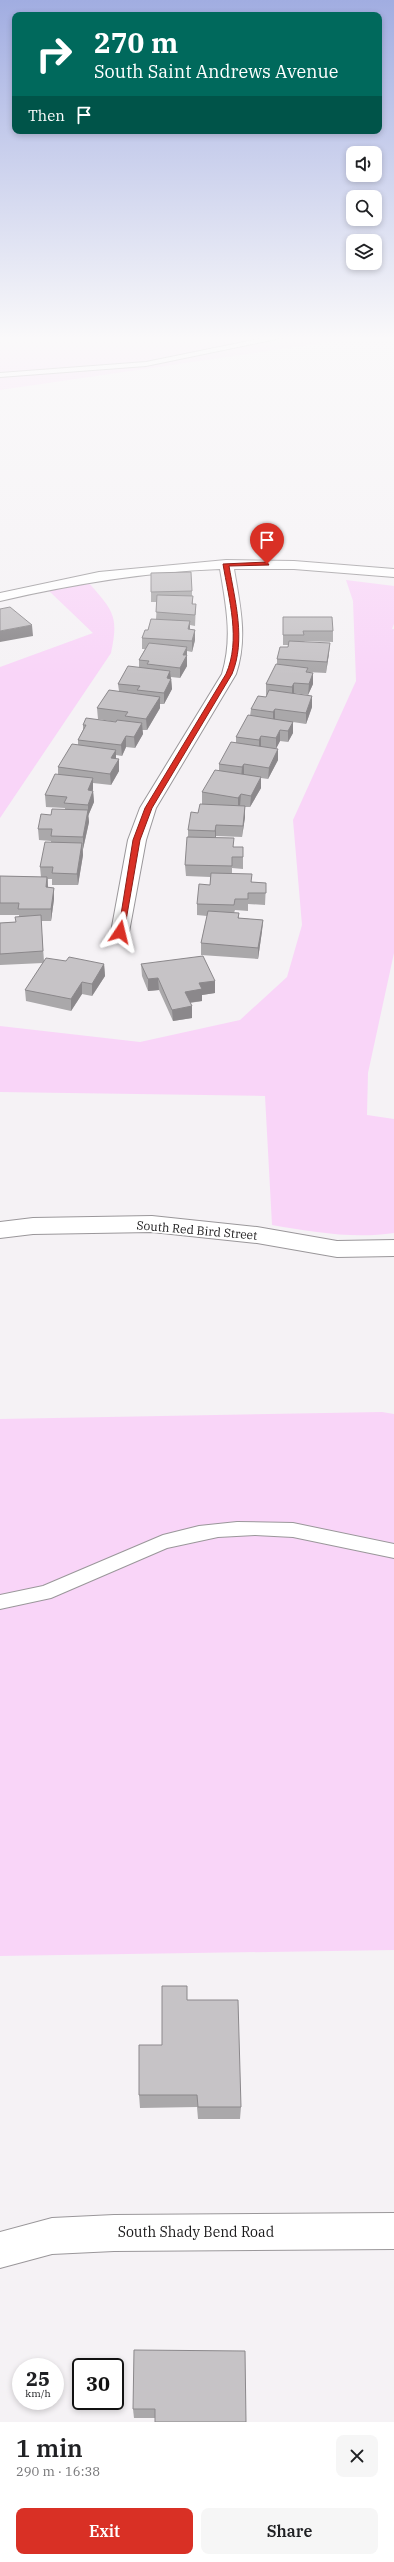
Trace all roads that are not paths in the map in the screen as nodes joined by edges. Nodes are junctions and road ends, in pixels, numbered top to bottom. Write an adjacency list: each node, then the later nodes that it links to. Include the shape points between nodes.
1 (226, 564): 2 (street, via 331,566); 4 (street, via 125,571 71,580); 5 (street, via 237,631 234,662 148,808 137,840)
2 (394, 573)
3 (2, 583): 4 (street)
4 (6, 596)
5 (120, 932)
6 (0, 1230): 7 (street, South Red Bird Street, via 33,1226 152,1224 257,1235 337,1249)
7 (394, 1248)
8 (394, 1551): 9 (lane, via 309,1532 216,1530 183,1535 45,1593)
9 (0, 1602)
10 (394, 2231): 11 (street, South Shady Bend Road, via 114,2233 52,2236)
11 (0, 2250)

